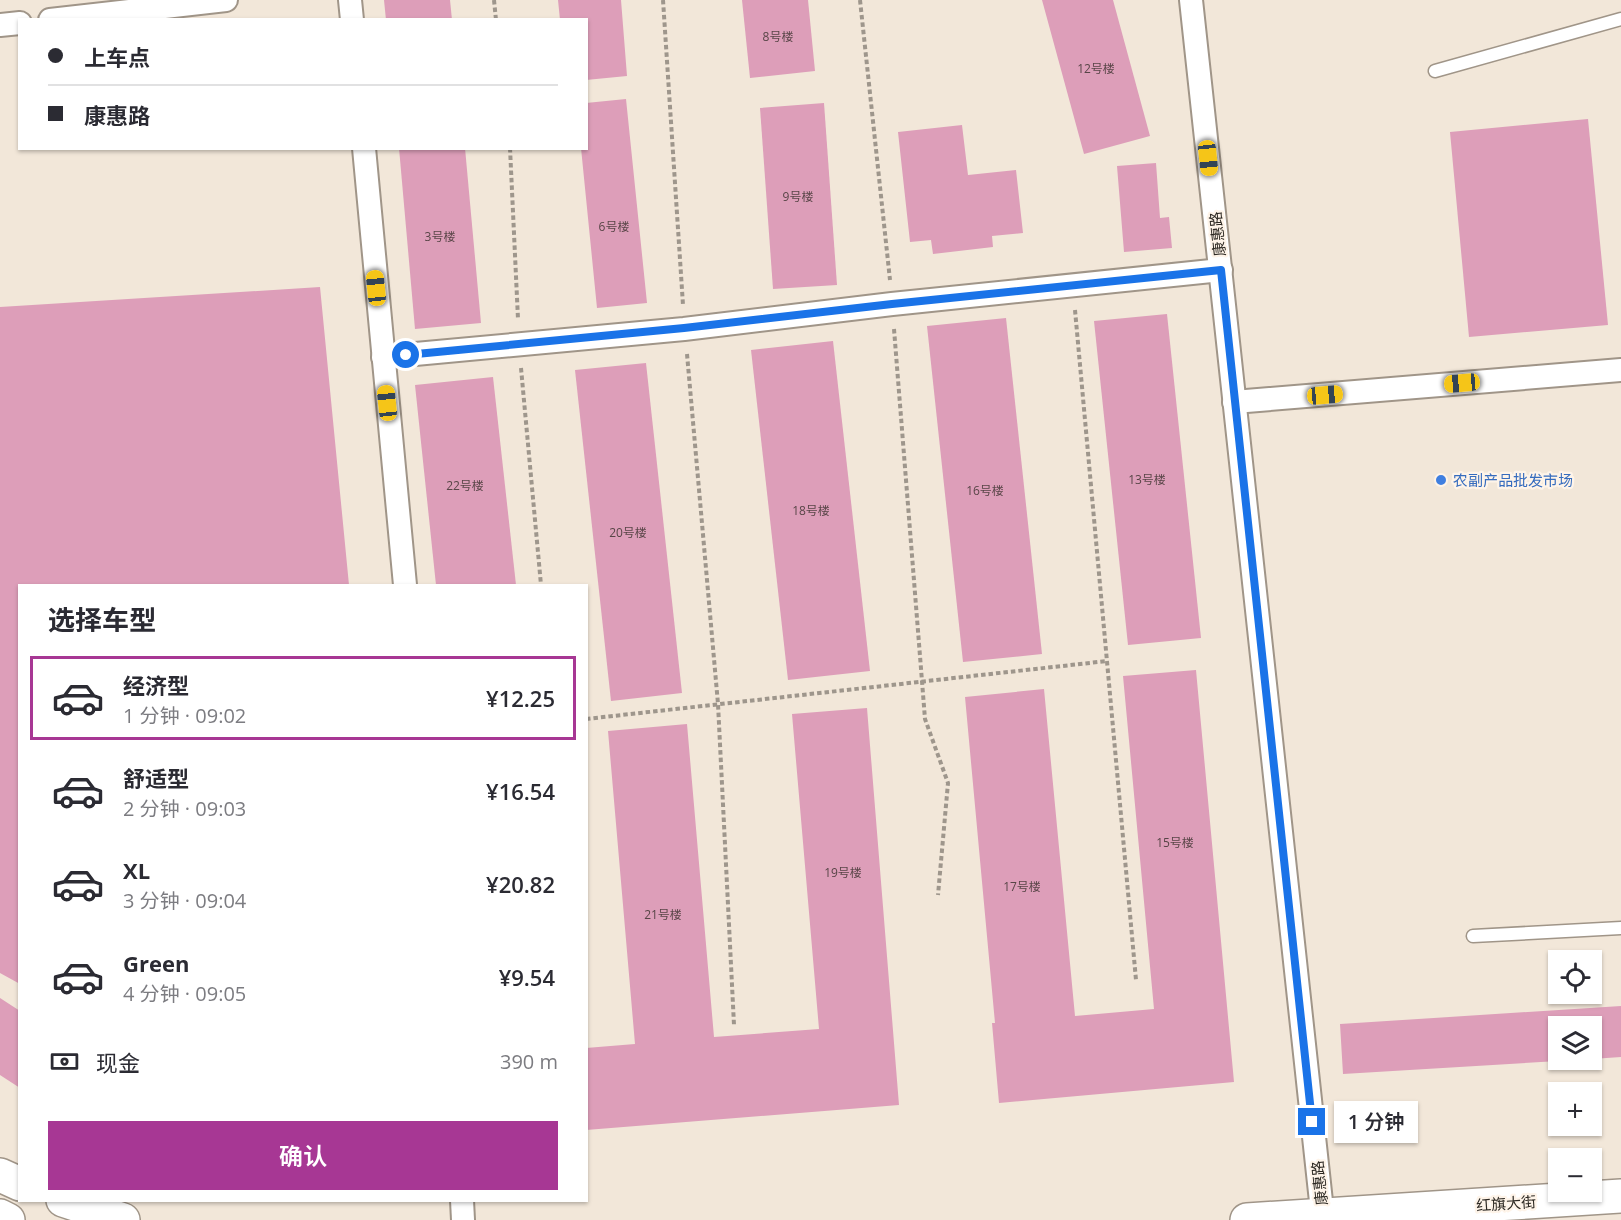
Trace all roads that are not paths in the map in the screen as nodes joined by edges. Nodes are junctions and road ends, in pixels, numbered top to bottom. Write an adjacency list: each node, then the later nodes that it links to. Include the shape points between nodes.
1 (226, 0): 4 (street)
2 (350, 0): 5 (street)
3 (1191, 0): 11 (street, 康惠路)
4 (68, 18)
5 (352, 18)
6 (1621, 19): 9 (lane)
7 (18, 23): 8 (street)
8 (0, 25)
9 (1435, 71)
10 (364, 150): 12 (street)
11 (1221, 270): 12 (street); 14 (street, 康惠路)
12 (383, 357): 15 (street)
13 (1621, 370): 14 (street)
14 (1234, 402): 24 (street, 康惠路)
15 (405, 584)
16 (1621, 928): 17 (lane)
17 (1473, 936)
18 (0, 1175): 19 (main road)
19 (18, 1183)
20 (1621, 1196): 24 (main road, 红旗大街)
21 (69, 1202): 26 (main road)
22 (462, 1202): 27 (street)
23 (0, 1216): 25 (main road)
24 (1322, 1218): 28 (main road, 红旗大街)
25 (8, 1220)
26 (123, 1220)
27 (464, 1220)
28 (1247, 1220)

